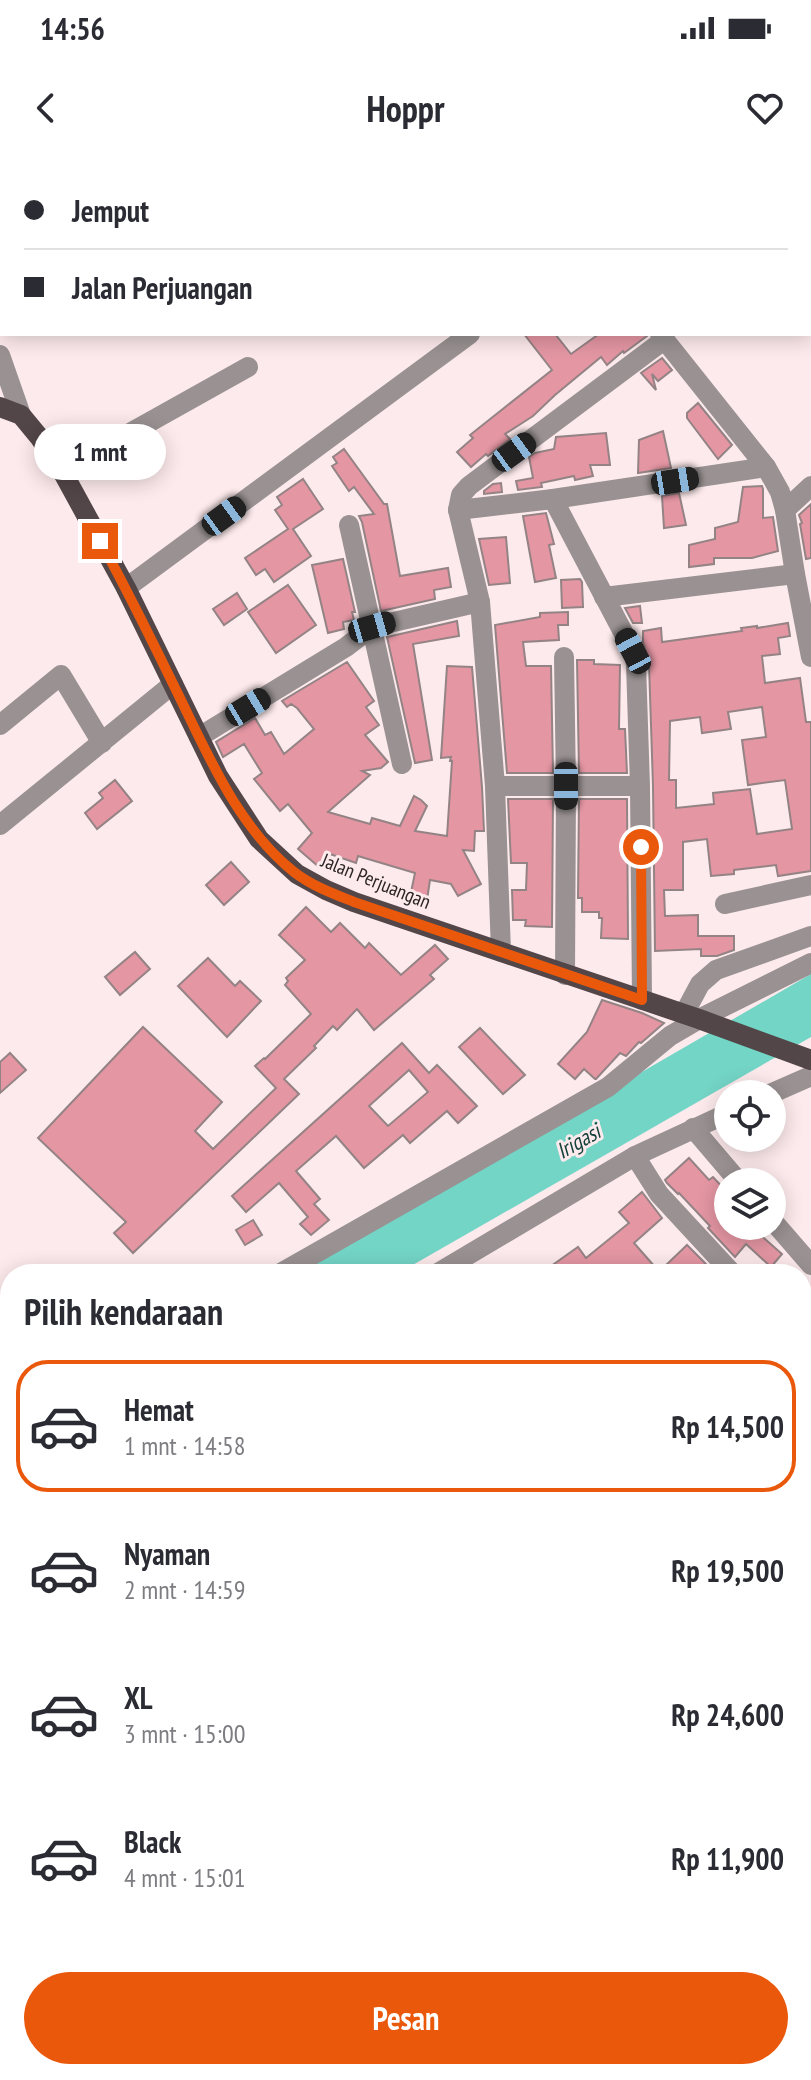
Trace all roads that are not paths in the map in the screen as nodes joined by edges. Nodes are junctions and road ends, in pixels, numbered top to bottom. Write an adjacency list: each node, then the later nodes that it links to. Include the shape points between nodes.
1 (467, 336): 15 (street)
2 (662, 337): 7 (street); 11 (street, via 469,486)
3 (0, 355): 6 (street)
4 (248, 367): 8 (street)
5 (0, 407): 6 (main road)
6 (21, 415): 8 (main road, Jalan Perjuangan)
7 (766, 467): 10 (street); 12 (street)
8 (62, 471): 15 (main road, Jalan Perjuangan)
9 (811, 486): 12 (street)
10 (553, 499): 11 (street); 16 (street)
11 (458, 510): 17 (street)
12 (785, 510): 14 (street)
13 (349, 525): 18 (street)
14 (795, 574): 16 (street); 20 (street)
15 (126, 588): 21 (main road, Jalan Perjuangan)
16 (604, 597): 28 (street, via 636,664)
17 (480, 602): 18 (street); 26 (street)
18 (372, 627): 23 (street); 25 (street)
19 (564, 657): 27 (street)
20 (811, 657)
21 (173, 684): 23 (main road, Jalan Perjuangan); 24 (street)
22 (0, 725): 24 (street, via 61,675)
23 (199, 737): 33 (main road, Jalan Perjuangan, via 259,839 297,874 354,902)
24 (102, 743): 29 (street)
25 (402, 764)
26 (495, 786): 27 (street); 33 (street)
27 (566, 786): 28 (street); 35 (street)
28 (640, 786): 36 (street)
29 (0, 825)
30 (811, 885): 31 (street)
31 (725, 904)
32 (811, 936): 37 (street, via 716,970 700,984)
33 (501, 952): 35 (main road, Jalan Perjuangan)
34 (811, 963): 37 (street)
35 (565, 975): 36 (main road, Jalan Perjuangan)
36 (642, 1000): 37 (main road, Jalan Perjuangan)
37 (697, 1018): 38 (main road, Jalan Perjuangan); 46 (street, via 608,1087)
38 (811, 1060)
39 (811, 1076): 40 (street)
40 (786, 1087)
41 (714, 1119): 42 (street)
42 (693, 1128): 43 (street); 44 (street)
43 (635, 1156): 47 (street); 48 (street, via 659,1194)
44 (727, 1168)
45 (786, 1239): 49 (street)
46 (297, 1264)
47 (453, 1264)
48 (724, 1264)
49 (804, 1264)

